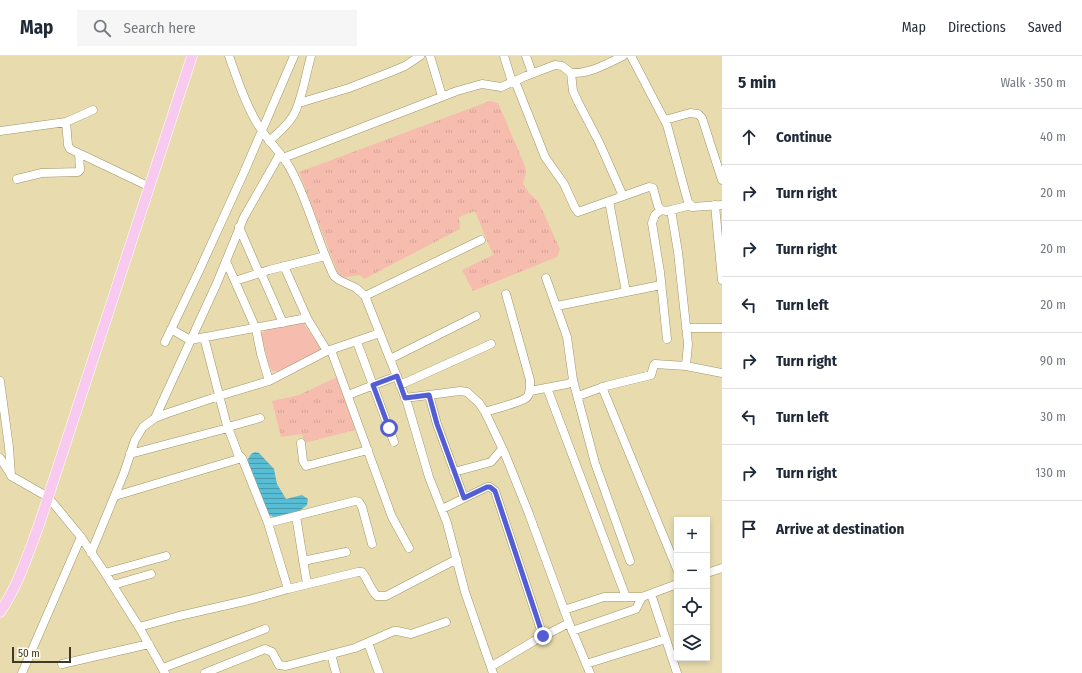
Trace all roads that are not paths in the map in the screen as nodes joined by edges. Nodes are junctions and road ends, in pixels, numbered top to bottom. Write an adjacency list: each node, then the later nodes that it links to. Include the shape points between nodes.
1 (192, 56): 26 (main road)
2 (229, 56): 19 (street, via 242,92)
3 (294, 56): 19 (street)
4 (311, 56): 15 (street)
5 (420, 56): 15 (street, via 405,66 381,76)
6 (430, 56): 14 (street)
7 (504, 56): 13 (street)
8 (526, 56): 12 (street)
9 (623, 56): 11 (street, via 583,72)
10 (631, 56): 17 (street)
11 (571, 73): 12 (street, via 559,65); 27 (street, via 573,91)
12 (532, 74): 13 (street)
13 (514, 81): 14 (street, via 501,88 482,84); 28 (street, via 545,158 564,184 578,212)
14 (442, 96): 23 (street)
15 (299, 102): 21 (street, via 294,115)
16 (93, 110): 18 (street)
17 (665, 120): 25 (street, via 690,113 698,114 702,118); 29 (street)
18 (66, 122): 20 (street); 22 (street, via 68,146)
19 (262, 130): 21 (street); 50 (street)
20 (0, 131)
21 (269, 141): 23 (street)
22 (79, 154): 24 (street, via 78,172 42,173); 26 (street)
23 (281, 156): 33 (street); 35 (street, via 297,183)
24 (18, 178)
25 (722, 180)
26 (150, 187): 93 (main road)
27 (624, 196): 28 (street); 31 (street, via 652,188)
28 (609, 201): 43 (street)
29 (691, 205): 30 (street); 32 (street)
30 (719, 205): 40 (street)
31 (661, 210): 32 (street); 42 (street, via 654,215 652,223)
32 (671, 210): 52 (street)
33 (239, 227): 36 (street); 38 (street)
34 (481, 240): 45 (street)
35 (326, 256): 37 (street); 45 (street, via 334,276)
36 (226, 261): 41 (street); 57 (street)
37 (284, 266): 38 (street); 48 (street)
38 (260, 273): 41 (street); 49 (street)
39 (546, 278): 46 (street)
40 (722, 280)
41 (235, 281): 51 (street)
42 (661, 285): 43 (street); 56 (street)
43 (626, 292): 46 (street)
44 (506, 294): 73 (street, via 530,380)
45 (365, 296): 54 (street)
46 (557, 306): 66 (street, via 567,337)
47 (476, 316): 62 (street)
48 (307, 318): 49 (street); 61 (street)
49 (283, 323): 51 (street)
50 (171, 328): 57 (street); 58 (street)
51 (256, 328): 55 (street); 68 (street)
52 (686, 328): 53 (street); 63 (street)
53 (722, 328)
54 (380, 333): 59 (street); 62 (street)
55 (204, 337): 57 (street); 76 (street)
56 (667, 339)
57 (190, 340): 80 (street)
58 (165, 342)
59 (356, 342): 61 (street); 69 (street)
60 (492, 344): 70 (street)
61 (329, 351): 68 (street); 74 (street)
62 (390, 359): 65 (street)
63 (686, 366): 64 (street); 71 (street, via 655,364 651,375)
64 (722, 373)
65 (397, 376): 69 (street); 70 (street)
66 (574, 380): 72 (street, via 570,384); 77 (street)
67 (0, 381): 91 (street)
68 (270, 381): 76 (street)
69 (373, 385): 74 (street); 83 (street)
70 (400, 385): 78 (street)
71 (602, 387): 77 (street); 107 (street)
72 (547, 388): 73 (street); 117 (street)
73 (530, 391): 79 (street, via 526,398)
74 (348, 395): 86 (street)
75 (429, 395): 78 (street); 79 (street, via 467,392); 90 (street)
76 (218, 396): 80 (street); 82 (street)
77 (578, 396): 106 (street, via 595,463)
78 (405, 398): 95 (street, via 429,477)
79 (485, 412): 85 (street)
80 (155, 418): 87 (street, via 139,431)
81 (260, 418): 82 (street)
82 (228, 427): 87 (street); 89 (street)
83 (394, 442)
84 (301, 443): 86 (street, via 306,466)
85 (502, 449): 90 (street, via 491,462); 119 (street)
86 (368, 450): 100 (street, via 392,517)
87 (130, 454): 92 (street)
88 (0, 458): 91 (street)
89 (242, 458): 92 (street); 97 (street)
90 (454, 472): 94 (street)
91 (11, 476): 93 (street)
92 (115, 496): 101 (street)
93 (48, 497): 98 (street); 120 (main road, via 20,576)
94 (464, 498): 95 (street); 126 (street, via 487,487 495,491)
95 (442, 509): 104 (street)
96 (296, 516): 97 (street); 99 (street, via 359,502); 105 (street)
97 (268, 523): 115 (street)
98 (81, 537): 101 (street); 135 (street)
99 (372, 544)
100 (409, 548)
101 (91, 552): 109 (street)
102 (346, 552): 105 (street)
103 (166, 556): 109 (street)
104 (457, 559): 112 (street, via 381,597 373,591 362,572); 134 (street, via 465,592)
105 (303, 561): 112 (street)
106 (630, 561)
107 (674, 562)
108 (722, 568): 110 (street)
109 (105, 573): 113 (street)
110 (710, 573)
111 (151, 574): 113 (street)
112 (306, 584): 115 (street)
113 (113, 585): 123 (street)
114 (674, 585): 116 (street)
115 (288, 588): 123 (street)
116 (651, 594): 118 (street); 127 (street)
117 (626, 597): 118 (street); 119 (street, via 604,597)
118 (642, 597): 125 (street, via 636,609)
119 (564, 610): 122 (street)
120 (0, 612)
121 (446, 622): 128 (street, via 411,634 394,631)
122 (569, 623): 125 (street); 126 (street)
123 (139, 627): 129 (street)
124 (265, 629): 133 (street)
125 (572, 631): 132 (street)
126 (543, 636): 134 (street)
127 (666, 639): 132 (street); 140 (street)
128 (368, 643): 130 (street); 138 (street)
129 (148, 644): 131 (street); 133 (street)
130 (331, 654): 136 (street, via 282,666 272,652 265,649); 137 (street)
131 (62, 664)
132 (586, 664): 139 (street)
133 (164, 671)
134 (493, 671)
135 (22, 673)
136 (205, 673)
137 (336, 673)
138 (379, 673)
139 (590, 673)
140 (677, 673)

